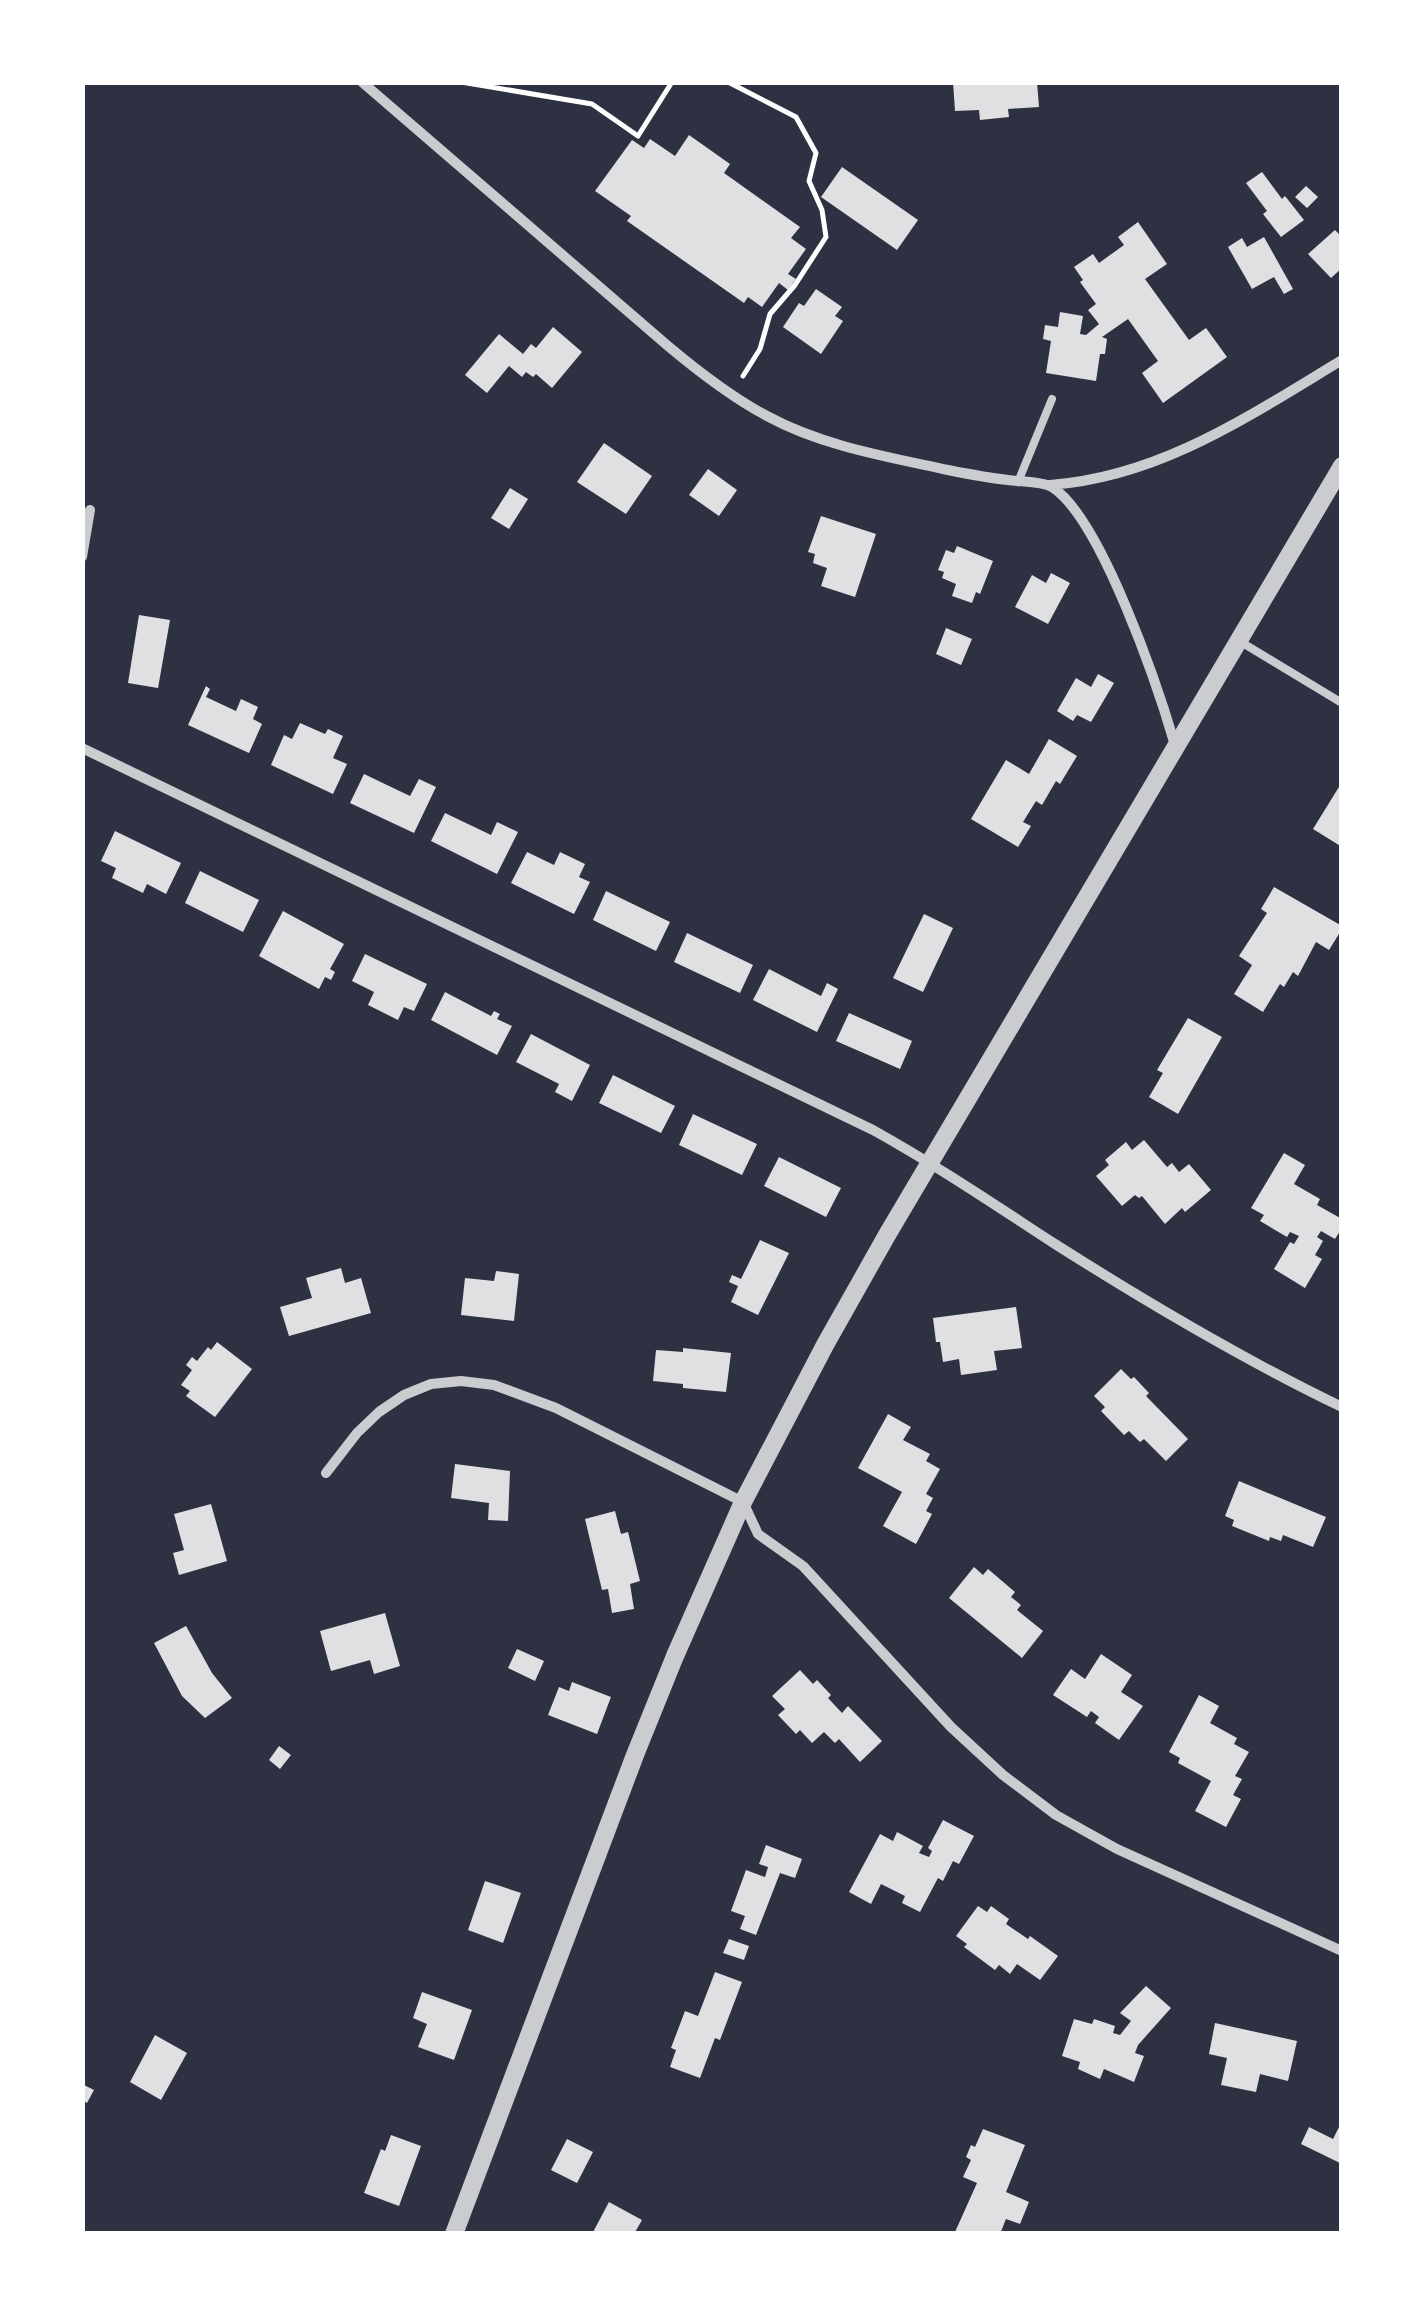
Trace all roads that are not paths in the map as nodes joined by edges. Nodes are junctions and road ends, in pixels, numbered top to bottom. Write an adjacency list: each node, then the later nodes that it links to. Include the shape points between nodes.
1 (362, 82): 5 (street, via 678,355 766,416 856,448)
2 (1342, 360): 6 (street, via 1172,455 1106,477)
3 (1052, 399): 5 (lane)
4 (1342, 466): 9 (street)
5 (1018, 482): 6 (street)
6 (1050, 485): 11 (street, via 1077,513 1113,578)
7 (90, 510): 8 (street)
8 (82, 557)
9 (1237, 640): 10 (lane); 11 (street)
10 (1342, 703)
11 (1175, 746): 13 (street)
12 (82, 748): 13 (street)
13 (930, 1160): 14 (street, via 1164,1312); 16 (street)
14 (1342, 1407)
15 (326, 1473): 16 (street, via 378,1412 432,1384 461,1381 542,1402)
16 (743, 1502): 17 (street, via 758,1534 803,1566 951,1728 1031,1797 1118,1849); 18 (street, via 654,1707)
17 (1342, 1951)
18 (454, 2234)

